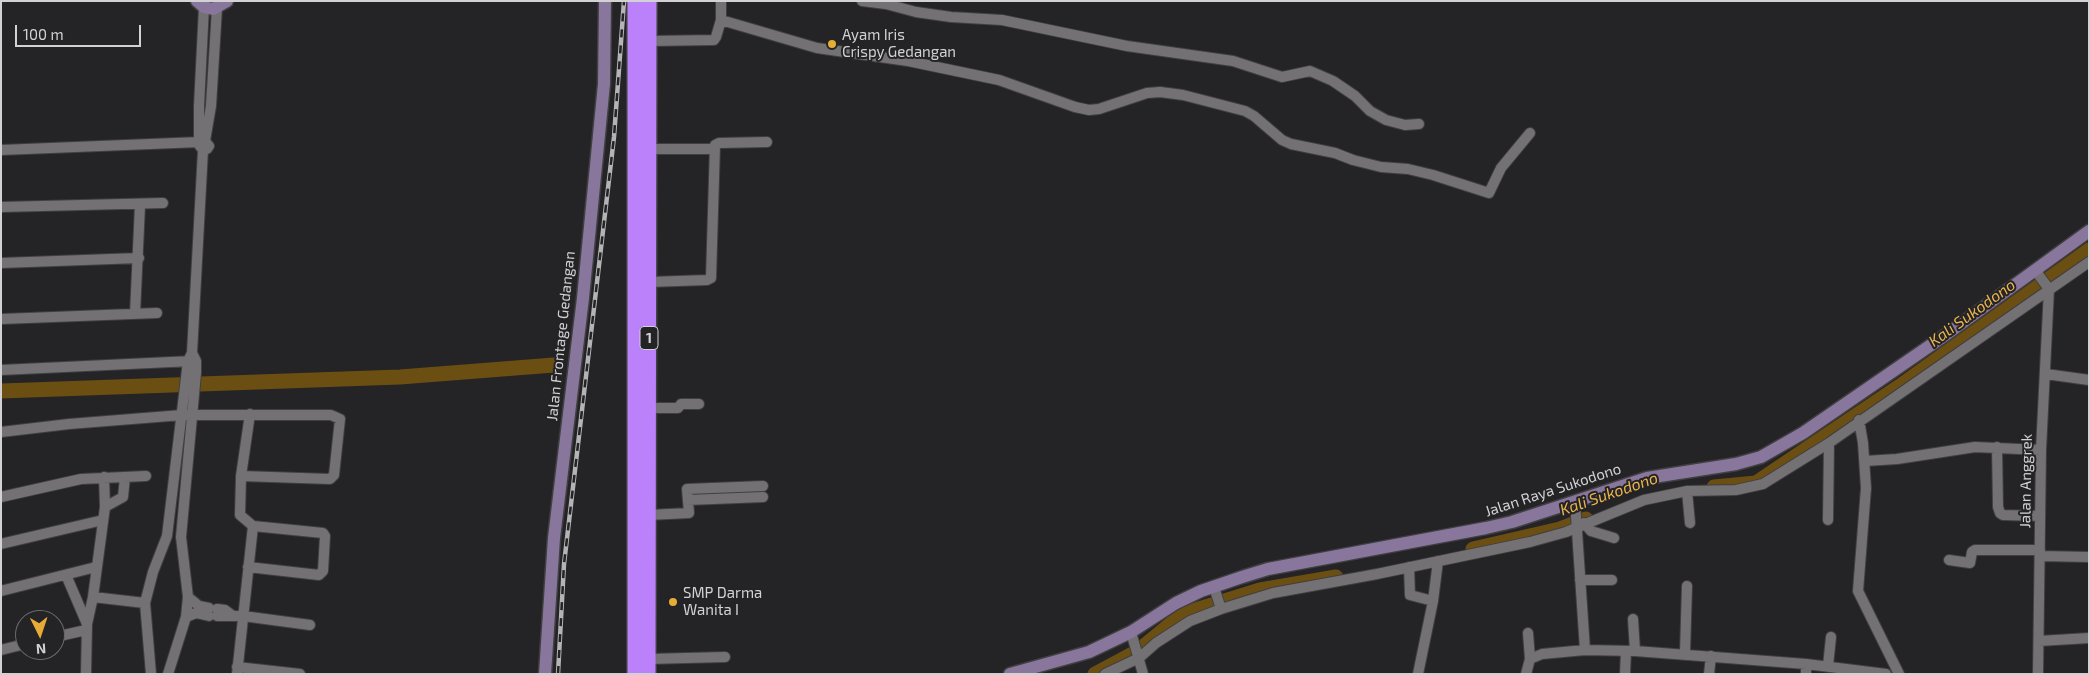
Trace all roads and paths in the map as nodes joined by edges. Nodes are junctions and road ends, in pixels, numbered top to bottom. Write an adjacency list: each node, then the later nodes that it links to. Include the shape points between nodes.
1 (605, 1): 113 (main road, Jalan Frontage Gedangan, via 604,84 583,298 554,538)
2 (635, 1): 114 (highway, 1)
3 (649, 1): 8 (highway, 1)
4 (721, 1): 7 (street)
5 (862, 1): 9 (street, via 951,18 1002,20 1127,46 1233,61 1282,77 1310,71 1333,81 1386,120 1405,125)
6 (211, 4): 12 (street, via 211,106)
7 (721, 20): 8 (street, via 714,40); 10 (street, via 817,48 908,61 999,80 1089,110 1148,93 1183,95 1245,111 1291,144 1381,167 1433,175 1489,193 1501,168)
8 (649, 41): 13 (highway, 1)
9 (1419, 124)
10 (1530, 133)
11 (767, 142): 14 (street, via 719,143)
12 (203, 144): 15 (street); 29 (street)
13 (649, 149): 14 (street); 24 (highway, 1)
14 (714, 149): 24 (street, via 711,278)
15 (1, 150)
16 (162, 203): 17 (street)
17 (140, 205): 18 (street); 20 (street)
18 (1, 207)
19 (2089, 231): 23 (main road, Jalan Raya Sukodono)
20 (139, 258): 22 (street); 27 (street)
21 (2089, 262): 25 (street)
22 (1, 263)
23 (2037, 273): 25 (street); 53 (main road, Jalan Raya Sukodono, via 1776,450 1750,461 1647,478)
24 (649, 282): 34 (highway, 1)
25 (2048, 288): 31 (street, Jalan Anggrek); 37 (street)
26 (157, 313): 27 (street)
27 (135, 314): 28 (street)
28 (1, 319)
29 (192, 358): 30 (street); 36 (street)
30 (1, 370)
31 (2046, 374): 32 (street); 41 (street, Jalan Anggrek)
32 (2089, 380)
33 (699, 404): 34 (street)
34 (649, 408): 55 (highway, 1)
35 (250, 414): 36 (street); 45 (street); 45 (street, via 336,416 341,422 334,475 330,479)
36 (187, 415): 38 (street); 43 (street)
37 (1859, 420): 39 (street); 42 (street)
38 (1, 432)
39 (1828, 443): 49 (street, via 1770,480 1750,488); 58 (street)
40 (1997, 447): 41 (street); 42 (street); 56 (street, via 2000,512 2003,515)
41 (2041, 450): 56 (street, Jalan Anggrek)
42 (1865, 461): 123 (street, via 1866,497 1858,591)
43 (182, 466): 62 (street); 63 (street)
44 (146, 476): 47 (street)
45 (241, 476): 61 (street, via 240,515)
46 (104, 477): 47 (street); 50 (street, via 68,481); 54 (street)
47 (125, 477): 54 (street, via 123,497)
48 (763, 486): 52 (street, via 688,489)
49 (1687, 491): 59 (street); 60 (street, via 1644,500)
50 (1, 497)
51 (763, 498): 52 (street)
52 (688, 500): 55 (street, via 689,513)
53 (1576, 505): 60 (street); 77 (main road, Jalan Raya Sukodono, via 1495,526 1268,569)
54 (105, 506): 57 (street)
55 (648, 515): 105 (highway, 1)
56 (2040, 516): 66 (street, Jalan Anggrek)
57 (103, 520): 65 (street); 70 (street)
58 (1828, 520)
59 (1690, 523)
60 (1580, 524): 64 (street); 69 (street, via 1530,542); 74 (street)
61 (252, 526): 71 (street); 71 (street, via 323,533 323,571 319,575)
62 (167, 536): 63 (street); 82 (street)
63 (181, 537): 80 (street)
64 (1614, 538)
65 (1, 544)
66 (2040, 553): 67 (street); 68 (street, via 1975,550 1970,563); 95 (street, Jalan Anggrek)
67 (2089, 557)
68 (1949, 560)
69 (1438, 561): 72 (street); 81 (street)
70 (96, 567): 73 (street); 79 (street)
71 (248, 567): 85 (street)
72 (1409, 567): 81 (street, via 1410,595); 83 (street, via 1273,594)
73 (66, 575): 78 (street); 89 (street)
74 (1580, 580): 75 (street); 98 (street)
75 (1612, 580)
76 (1687, 586): 100 (street)
77 (1214, 589): 83 (street); 92 (main road, Jalan Raya Sukodono, via 1176,603)
78 (1, 590)
79 (93, 597): 82 (street); 89 (street)
80 (188, 597): 84 (street); 86 (street)
81 (1433, 600): 118 (street)
82 (145, 603): 109 (street)
83 (1221, 608): 101 (street, via 1190,621)
84 (213, 612): 85 (street); 86 (street)
85 (238, 616): 88 (street); 108 (street)
86 (186, 617): 110 (street)
87 (1633, 619): 99 (street)
88 (310, 625)
89 (86, 627): 91 (street); 111 (street)
90 (1528, 633): 104 (street)
91 (65, 634)
92 (1132, 636): 101 (street); 115 (main road, Jalan Raya Sukodono)
93 (1831, 637): 107 (street)
94 (2089, 638): 95 (street)
95 (2039, 641): 124 (street, Jalan Anggrek)
96 (15, 646): 97 (street)
97 (1, 650)
98 (1585, 650): 99 (street); 104 (street, via 1542,654)
99 (1630, 651): 100 (street); 120 (street)
100 (1685, 654): 102 (street)
101 (1138, 656): 116 (street, via 1125,666); 117 (street)
102 (1711, 656): 106 (street); 121 (street)
103 (724, 657): 105 (street)
104 (1530, 659): 119 (street)
105 (648, 666)
106 (1806, 669): 107 (street)
107 (1832, 669): 122 (street)
108 (237, 670): 112 (street)
109 (150, 672): 110 (street)
110 (169, 672)
111 (86, 674)
112 (300, 674)
113 (544, 674)
114 (635, 674)
115 (1010, 674)
116 (1105, 674)
117 (1143, 674)
118 (1418, 674)
119 (1526, 674)
120 (1625, 674)
121 (1709, 674)
122 (1886, 674)
123 (1899, 674)
124 (2038, 674)

